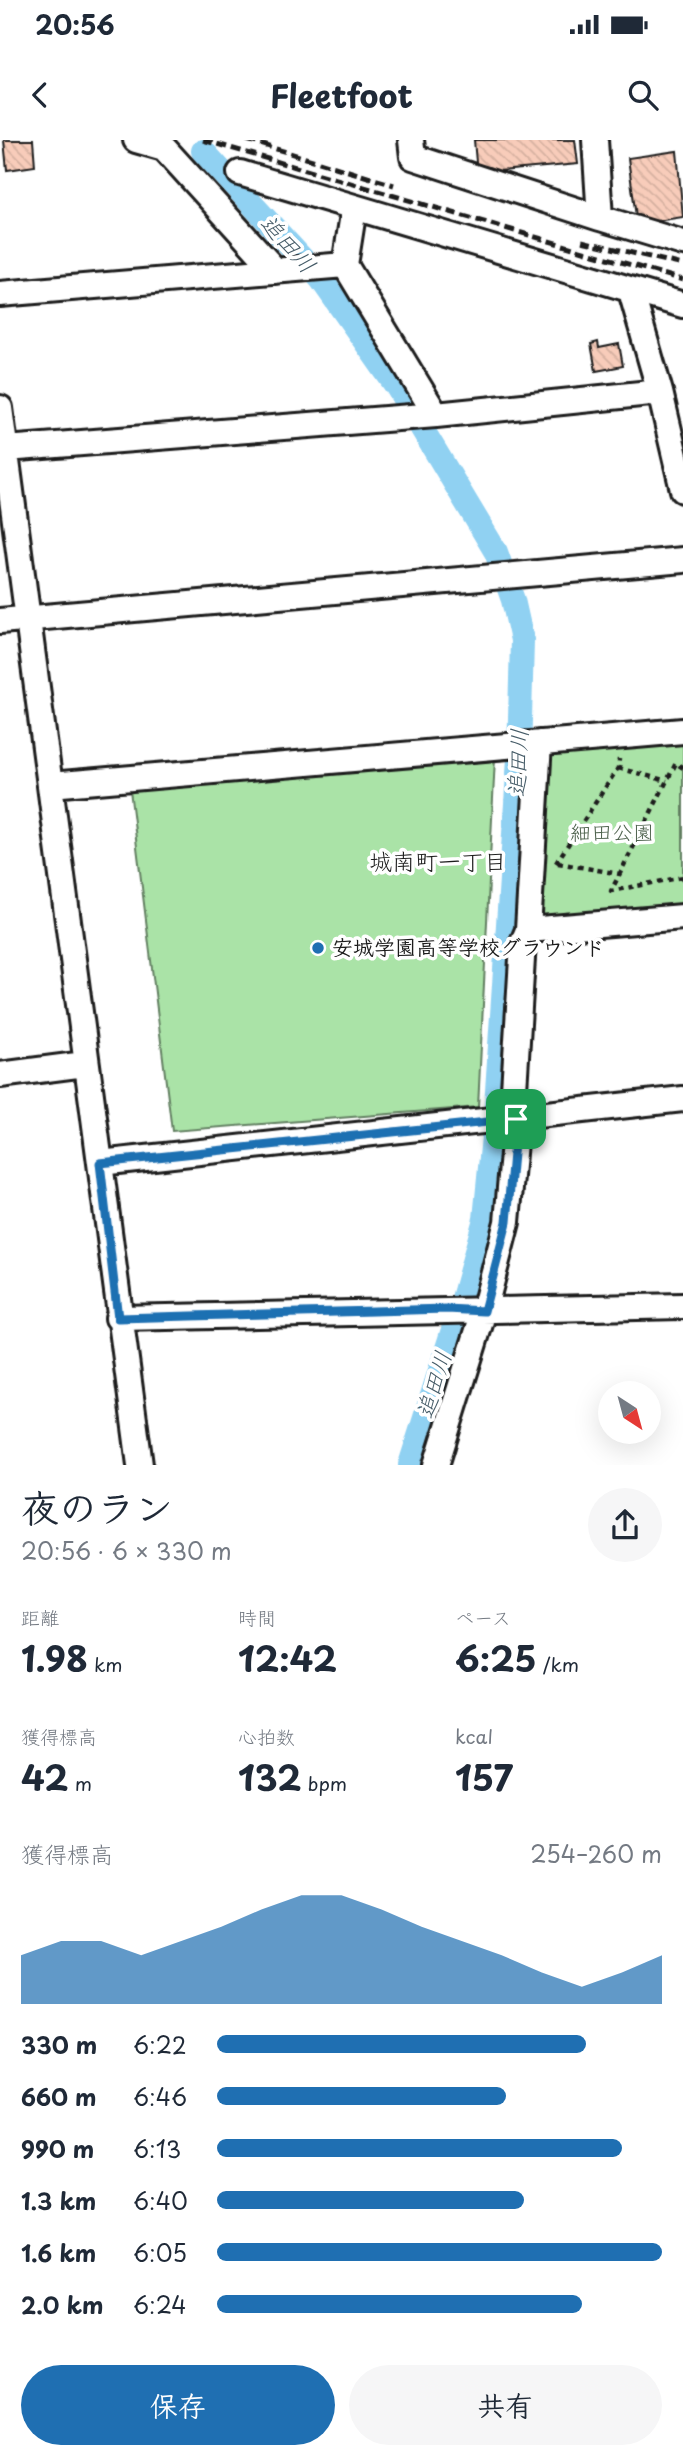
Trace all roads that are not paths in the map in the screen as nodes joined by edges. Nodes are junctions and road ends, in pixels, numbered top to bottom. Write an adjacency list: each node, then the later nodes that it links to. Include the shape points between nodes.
1 (136, 140): 9 (street, via 164,148)
2 (411, 140): 6 (street, via 413,157)
3 (595, 140): 6 (street)
4 (240, 173): 5 (street)
5 (354, 208): 8 (street); 10 (street)
6 (600, 218): 7 (street)
7 (683, 243)
8 (322, 267): 9 (street); 15 (street)
9 (275, 271): 11 (street)
10 (631, 291): 12 (street); 13 (street)
11 (0, 294)
12 (683, 305)
13 (660, 391): 15 (street); 17 (street)
14 (0, 408): 16 (street)
15 (422, 416): 16 (street)
16 (6, 449): 19 (street)
17 (683, 490)
18 (683, 560): 19 (street)
19 (28, 619): 20 (street); 23 (street)
20 (0, 621)
21 (683, 731): 22 (street)
22 (526, 744): 23 (street); 25 (street, via 531,855)
23 (50, 785): 26 (street)
24 (683, 917): 25 (street)
25 (528, 930): 29 (street, via 523,942 513,1106)
26 (85, 1064): 27 (street); 30 (street)
27 (0, 1075)
28 (683, 1099): 29 (street)
29 (502, 1120): 30 (street); 32 (street, via 507,1222)
30 (100, 1163): 33 (street)
31 (683, 1306): 32 (street)
32 (478, 1311): 33 (street); 35 (street)
33 (118, 1318): 34 (street)
34 (140, 1465)
35 (436, 1465)

